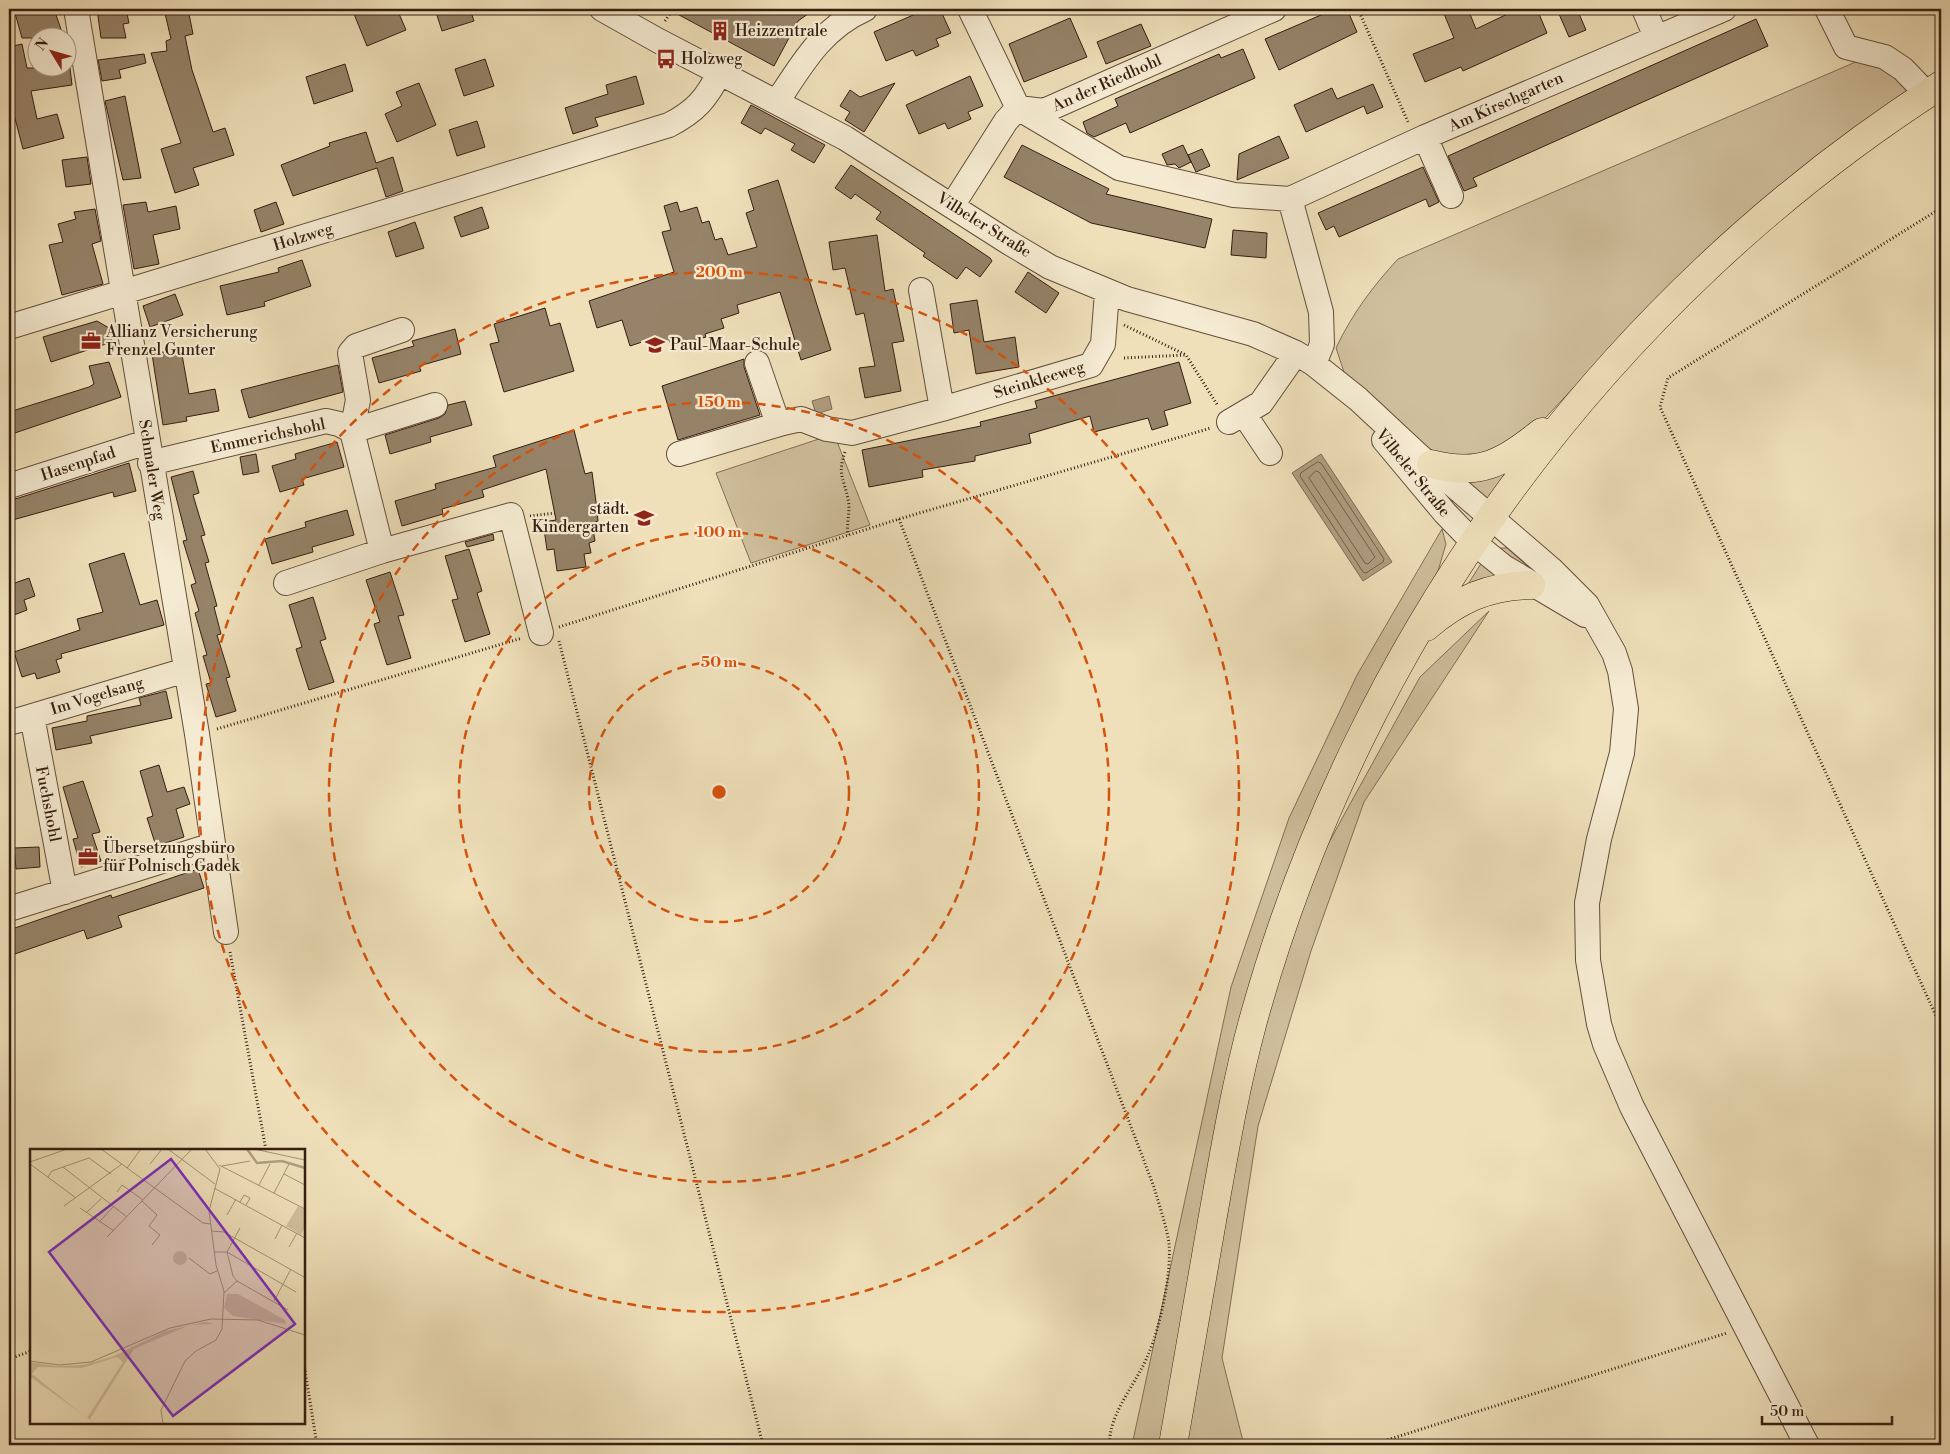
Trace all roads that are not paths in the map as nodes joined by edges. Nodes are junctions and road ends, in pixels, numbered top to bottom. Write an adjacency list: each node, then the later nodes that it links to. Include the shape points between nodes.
1 (76, 9): 19 (street, Schmaler Weg)
2 (865, 9): 12 (street, via 825,34 812,48)
3 (970, 9): 13 (street)
4 (1274, 9): 13 (street, An der Riedhohl, via 1044,111)
5 (1644, 9): 9 (street)
6 (1724, 9): 9 (street, Am Kirschgarten)
7 (1827, 9): 11 (street, via 1846,46 1885,57)
8 (612, 12): 10 (street, Vilbeler Straße, via 655,39)
9 (1656, 37): 14 (street, Am Kirschgarten)
10 (720, 72): 12 (street, Vilbeler Straße); 19 (street, Holzweg, via 708,95 690,114 669,125)
11 (1934, 89): 27 (main road, via 1831,162 1739,238 1653,320)
12 (777, 102): 17 (street, Vilbeler Straße, via 880,158)
13 (1018, 108): 16 (street, Am Kirschgarten, via 1119,168 1234,195); 17 (street, via 1006,121)
14 (1421, 139): 15 (street); 16 (street, Am Kirschgarten)
15 (1451, 196)
16 (1290, 199): 23 (street, via 1321,312 1322,344)
17 (952, 206): 20 (street, Vilbeler Straße, via 1050,267)
18 (921, 290): 28 (street)
19 (123, 292): 21 (street, Holzweg); 31 (street, Schmaler Weg)
20 (1107, 292): 23 (street, Vilbeler Straße, via 1247,332); 28 (street, Steinkleeweg, via 1103,344 1091,365)
21 (9, 327)
22 (402, 330): 30 (street, via 356,346 350,353 358,400)
23 (1305, 358): 25 (street, Vilbeler Straße); 32 (street, via 1261,403 1237,418)
24 (757, 363): 29 (street)
25 (1358, 399): 34 (street, Vilbeler Straße); 37 (street, Vilbeler Straße, via 1389,448)
26 (435, 405): 30 (street)
27 (1577, 405): 34 (main road, via 1519,451 1495,464 1452,470); 36 (main road)
28 (942, 409): 29 (street, Steinkleeweg, via 852,433 801,420)
29 (778, 424): 33 (street)
30 (352, 431): 31 (street, Emmerichshohl, via 326,421); 38 (street)
31 (148, 452): 35 (street, Hasenpfad); 44 (street, Schmaler Weg)
32 (1270, 453)
33 (679, 454)
34 (1431, 464): 36 (street, Vilbeler Straße)
35 (9, 486)
36 (1490, 518): 37 (main road); 41 (street, Vilbeler Straße, via 1567,584 1587,605)
37 (1473, 542): 40 (street, Vilbeler Straße); 43 (main road)
38 (382, 551): 39 (street); 42 (street, via 511,515)
39 (286, 583)
40 (1531, 584): 41 (street, Vilbeler Straße); 43 (main road, via 1482,591 1448,609)
41 (1600, 626): 52 (street, Vilbeler Straße, via 1620,672 1626,709 1622,754 1599,839 1587,903 1587,951 1594,1004 1622,1087)
42 (548, 630)
43 (1413, 638): 51 (main road, via 1332,798 1268,969 1238,1081)
44 (186, 670): 45 (street, Im Vogelsang); 47 (street, Schmaler Weg)
45 (32, 716): 46 (street, Im Vogelsang); 48 (street, Fuchshohl)
46 (9, 723)
47 (213, 845): 48 (street); 50 (street, Schmaler Weg)
48 (65, 892): 49 (street)
49 (9, 910)
50 (226, 932)
51 (1173, 1445)
52 (1807, 1445)

